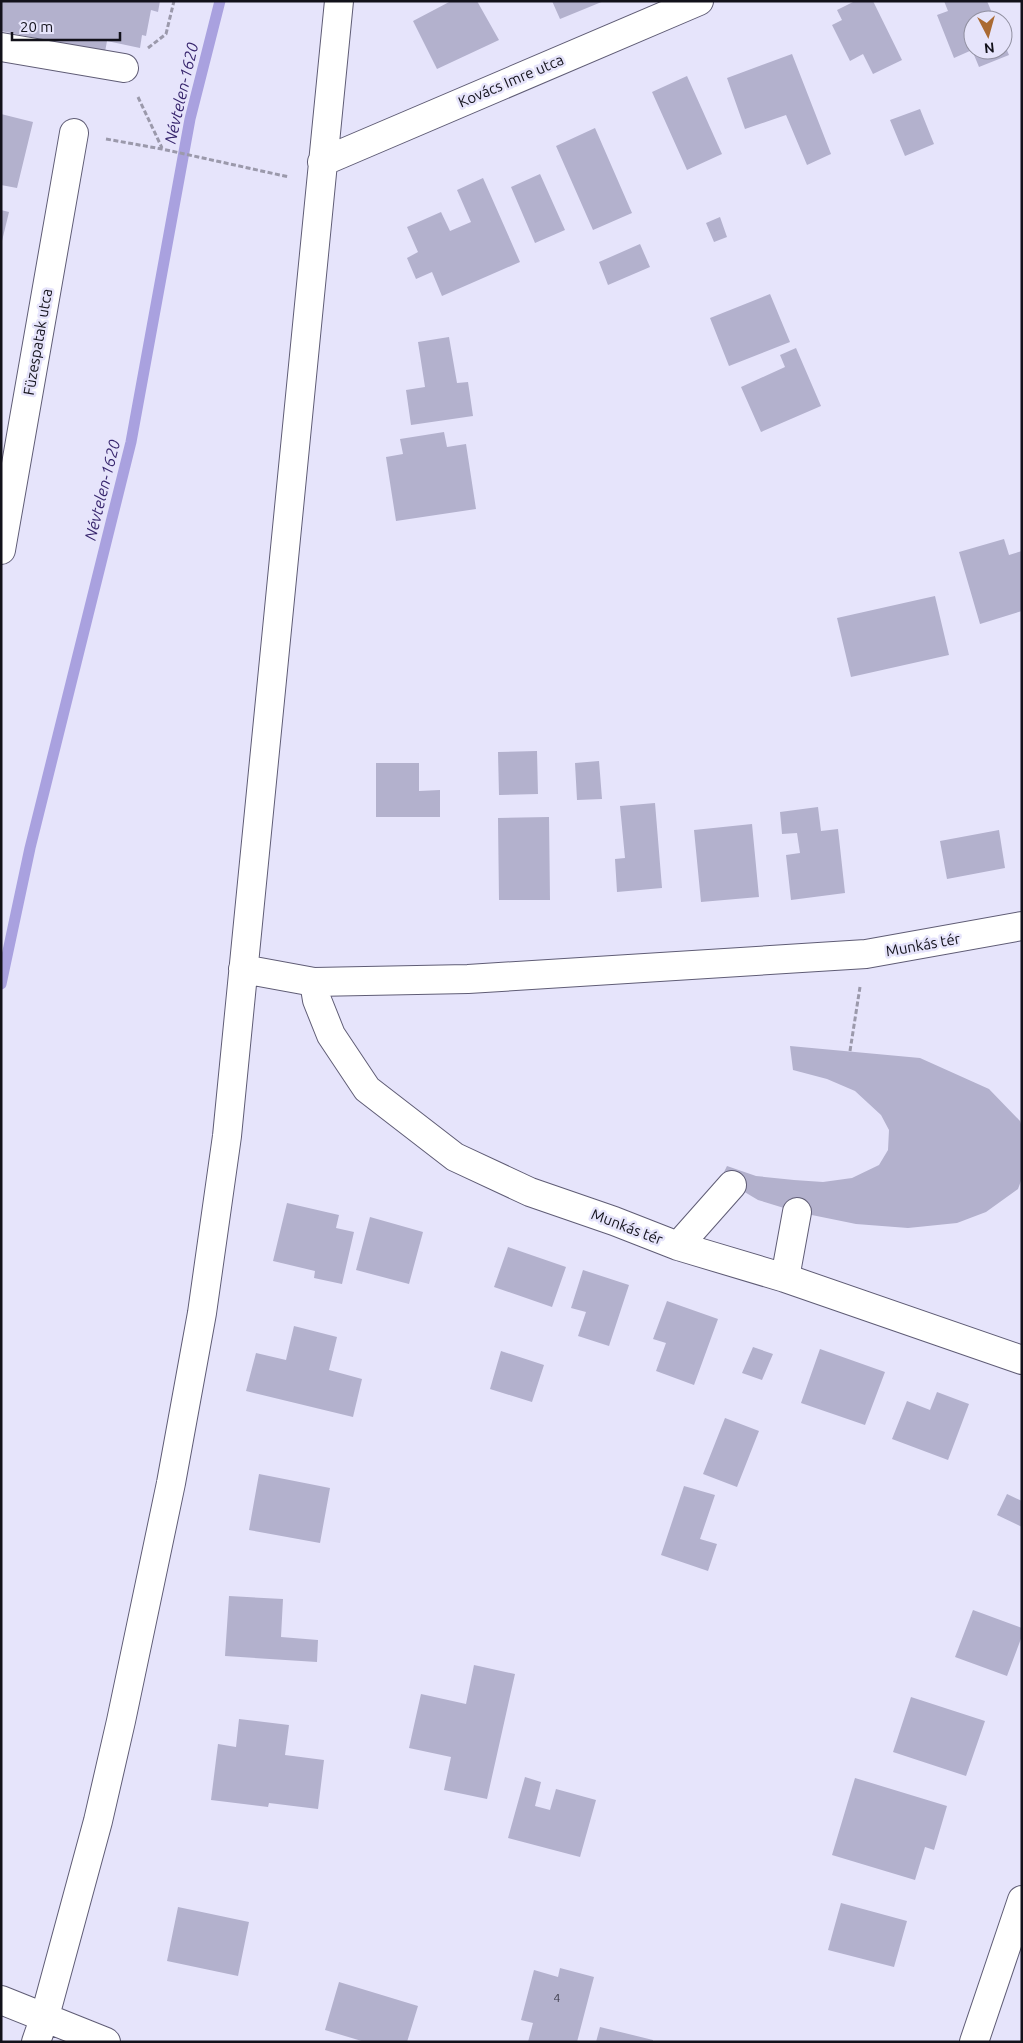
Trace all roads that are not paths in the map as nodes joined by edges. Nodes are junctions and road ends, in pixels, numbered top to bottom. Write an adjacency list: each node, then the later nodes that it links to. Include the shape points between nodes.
1 (339, 1): 6 (street)
2 (700, 1): 6 (street, Kovács Imre utca)
3 (1, 47): 4 (street)
4 (124, 68)
5 (74, 133): 7 (street, Füzespatak utca)
6 (322, 162): 9 (street)
7 (1, 550)
8 (1022, 926): 10 (street, Munkás tér, via 866,954 468,979)
9 (243, 969): 10 (street, Munkás tér); 18 (street, via 227,1136 202,1313 171,1483 98,1821)
10 (314, 982): 13 (street, Munkás tér, via 317,1000 331,1035 367,1089 455,1157 530,1192)
11 (732, 1185): 13 (street)
12 (797, 1212): 14 (street)
13 (678, 1246): 14 (street, Munkás tér)
14 (785, 1278): 15 (street, Munkás tér)
15 (1022, 1360)
16 (1022, 1900): 21 (street)
17 (1, 2000): 18 (street)
18 (44, 2016): 19 (street); 20 (street)
19 (36, 2042)
20 (106, 2042)
21 (974, 2042)

